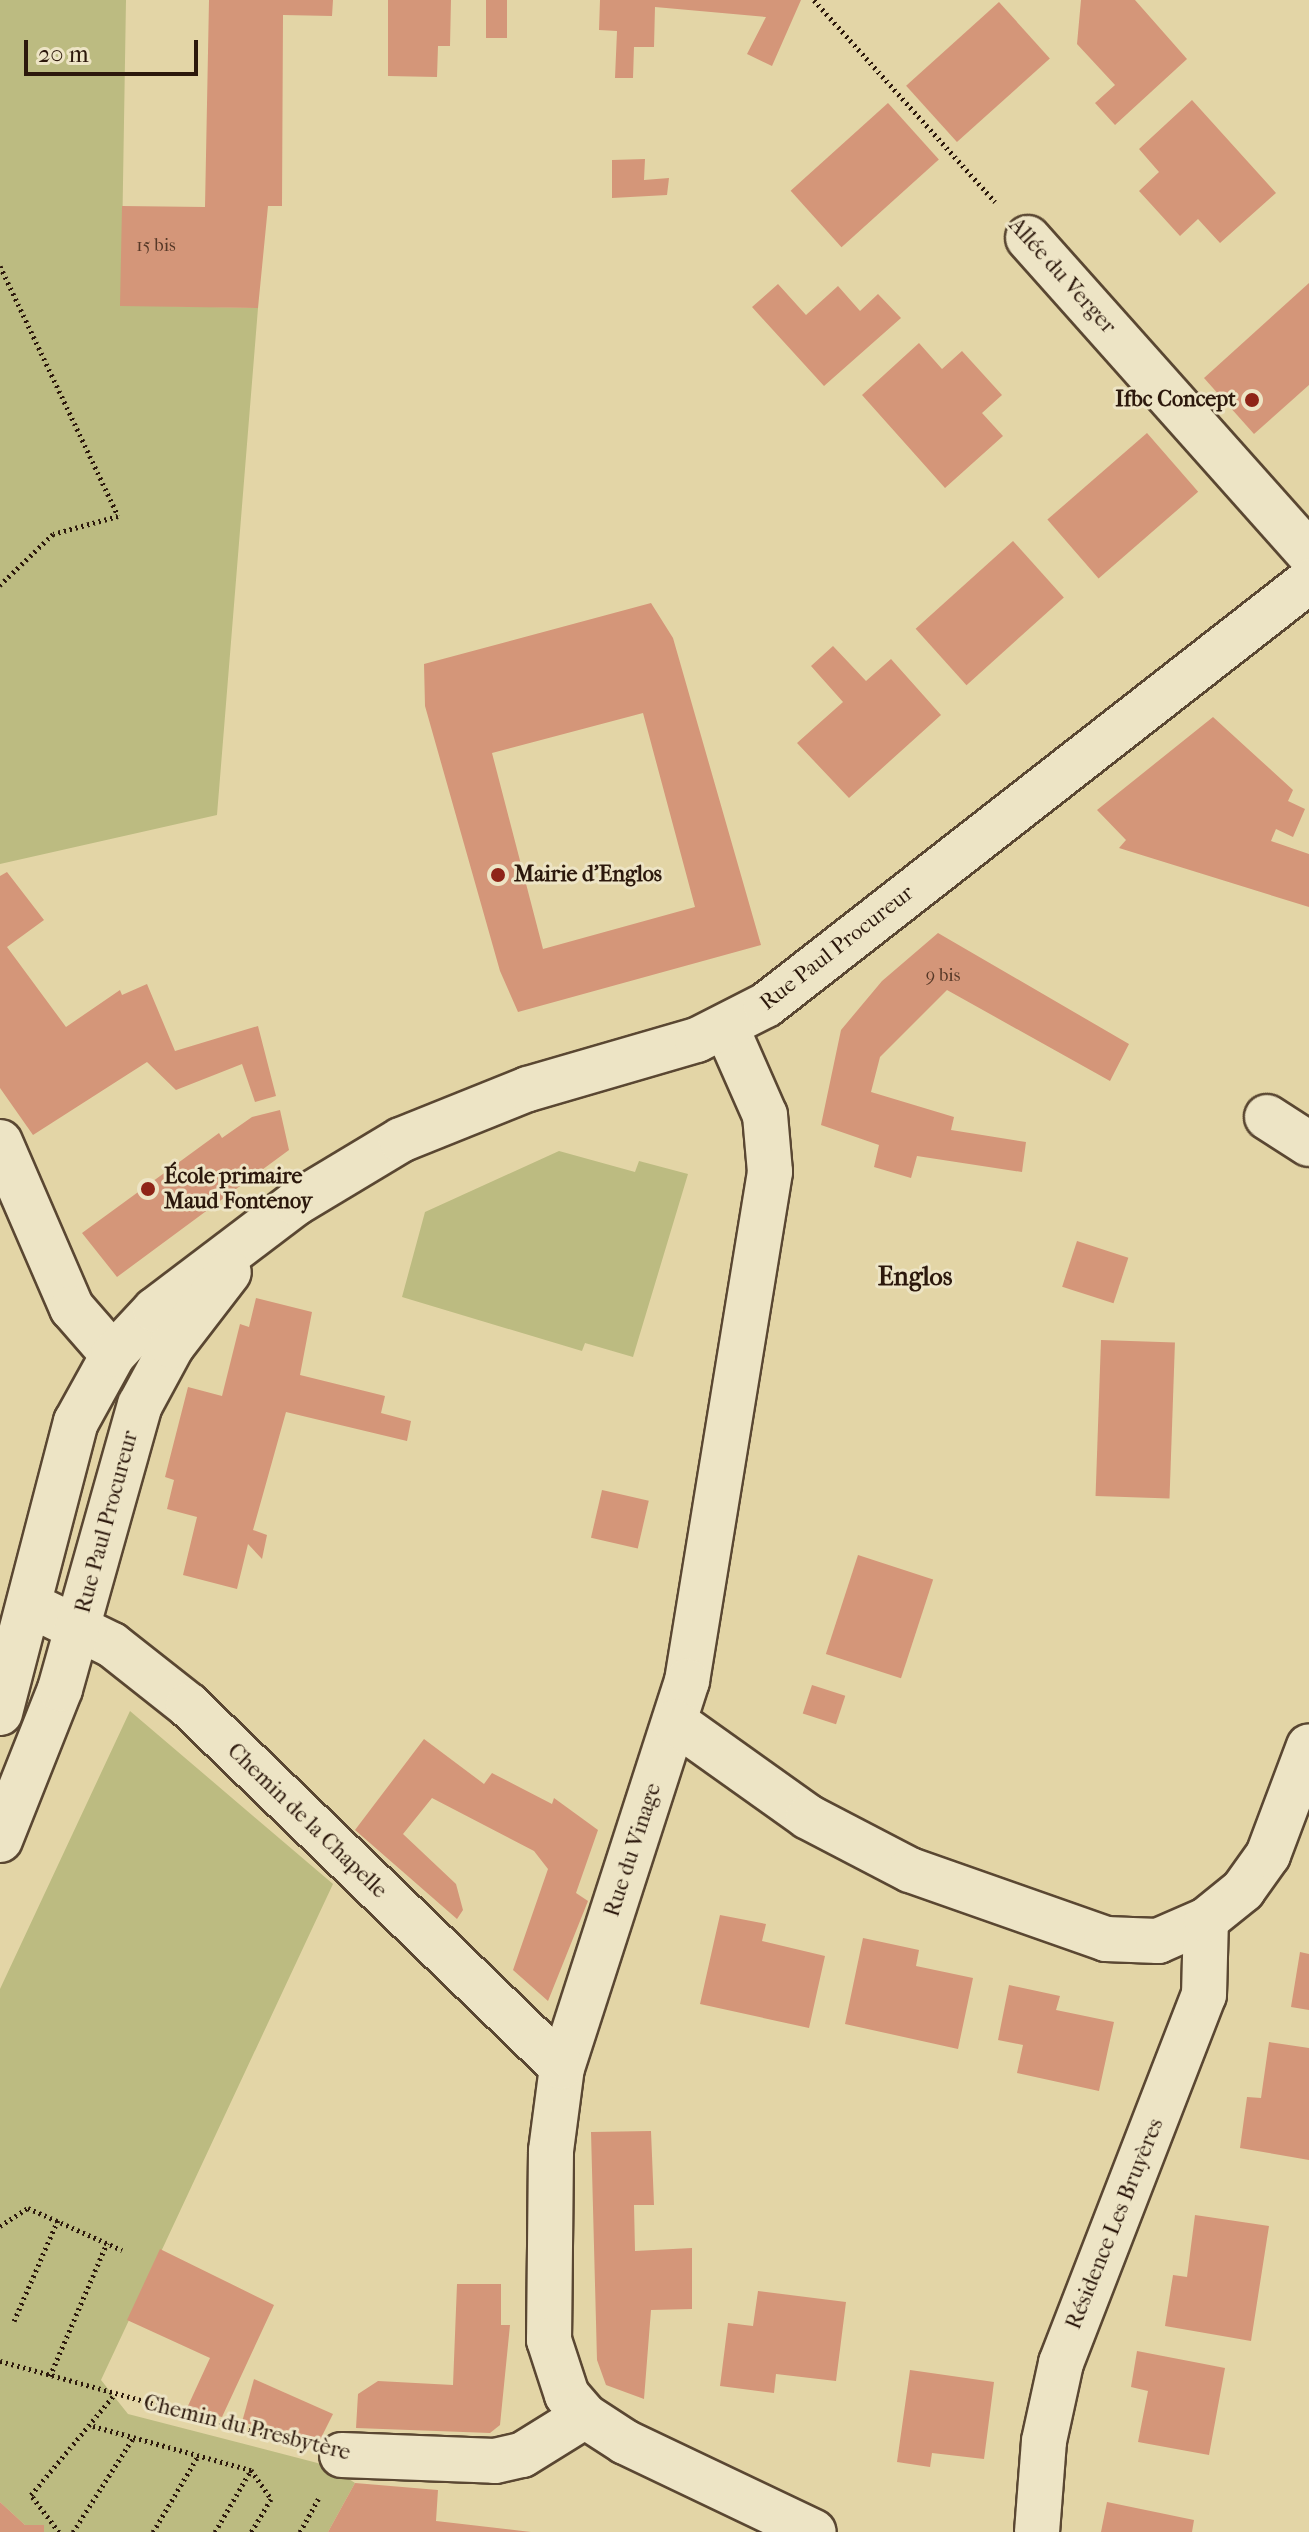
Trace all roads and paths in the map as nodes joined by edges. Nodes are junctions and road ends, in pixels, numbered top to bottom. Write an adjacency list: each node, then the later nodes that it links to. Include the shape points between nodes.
1 (814, 0): 2 (path, Allée du Verger)
2 (1028, 238): 4 (street, Allée du Verger)
3 (0, 266): 6 (path, via 118,516 53,534)
4 (1309, 553)
5 (1309, 581): 7 (street, Rue Paul Procureur, via 799,983)
6 (0, 585)
7 (727, 1029): 11 (street, Rue Paul Procureur, via 440,1122 368,1157); 16 (street, Rue du Vinage, via 765,1115 770,1172)
8 (1267, 1117): 10 (street)
9 (0, 1142): 12 (street, via 72,1308)
10 (1309, 1144)
11 (263, 1229): 12 (street, Rue Paul Procureur, via 172,1295); 14 (street, Rue Paul Procureur, via 179,1336 140,1405)
12 (113, 1355): 13 (street, Rue Paul Procureur, via 76,1422)
13 (30, 1605): 14 (street, Chemin de la Chapelle); 15 (street, Rue Paul Procureur)
14 (79, 1629): 18 (street, Rue Paul Procureur); 20 (street, Chemin de la Chapelle, via 112,1645 188,1705)
15 (0, 1713)
16 (675, 1722): 19 (street, via 808,1817 910,1870 1106,1939 1158,1941); 20 (street, Rue du Vinage)
17 (1309, 1746): 19 (street, via 1268,1855 1243,1890)
18 (0, 1840)
19 (1206, 1920): 41 (street, Résidence Les Bruyères, via 1209,1963 1200,2006 1061,2363 1044,2441)
20 (562, 2067): 29 (street, Rue du Vinage, via 551,2151 549,2340 567,2395)
21 (58, 2220): 22 (path, via 28,2208); 23 (path); 25 (path)
22 (0, 2226)
23 (107, 2243): 24 (path); 27 (path)
24 (122, 2250)
25 (14, 2321)
26 (0, 2361): 27 (path, Chemin du Presbytère)
27 (50, 2376): 28 (path, Chemin du Presbytère)
28 (114, 2395): 30 (path); 32 (path, Chemin du Presbytère)
29 (585, 2416): 32 (street, Chemin du Presbytère, via 522,2455 495,2461); 40 (street, Rue du Vinage, via 625,2442)
30 (93, 2426): 31 (path); 35 (path, via 31,2495)
31 (133, 2438): 33 (path); 36 (path)
32 (342, 2455)
33 (197, 2458): 34 (path); 37 (path)
34 (251, 2470): 38 (path); 39 (path, via 271,2499)
35 (59, 2532)
36 (73, 2532)
37 (153, 2532)
38 (215, 2532)
39 (251, 2532)
40 (814, 2532)
41 (1037, 2532)

